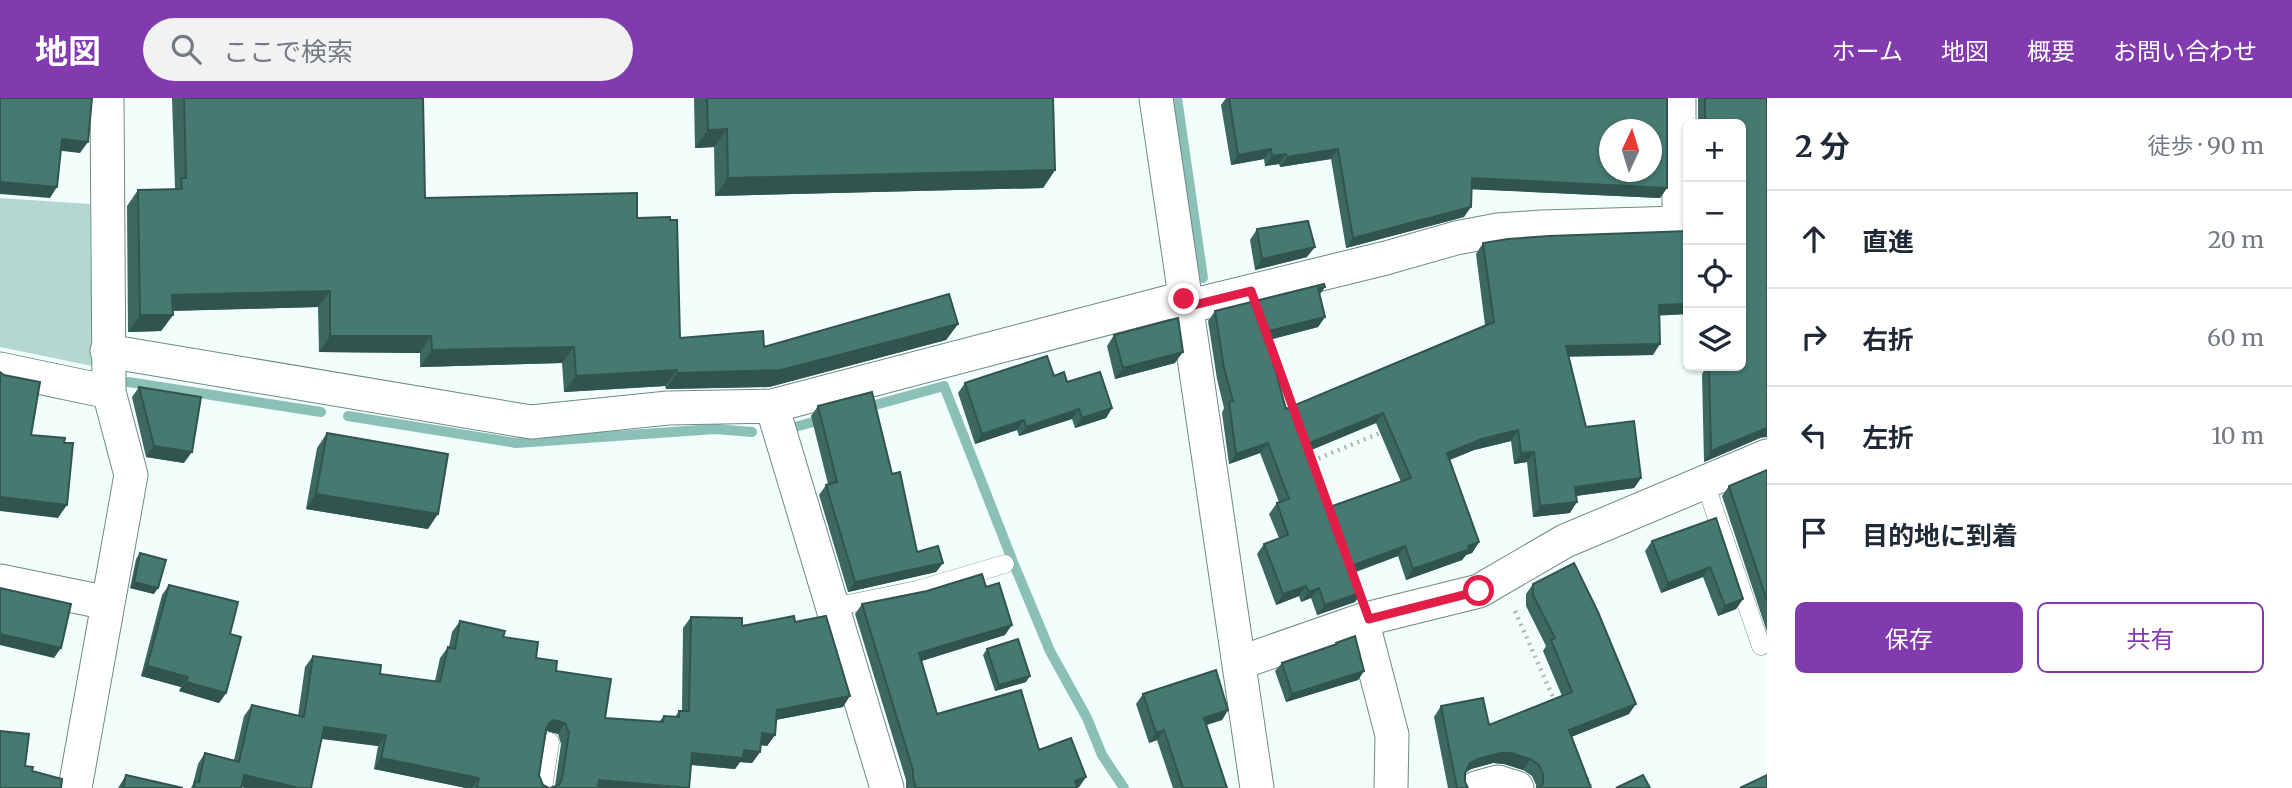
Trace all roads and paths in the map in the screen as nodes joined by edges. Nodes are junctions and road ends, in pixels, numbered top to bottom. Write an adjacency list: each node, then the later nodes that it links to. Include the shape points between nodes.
1 (107, 98): 6 (street)
2 (1156, 98): 5 (street)
3 (1679, 98): 4 (street, via 1679,223 1498,230)
4 (1251, 291): 5 (street); 10 (path)
5 (1185, 303): 9 (street); 24 (street)
6 (107, 351): 8 (street); 9 (street, via 531,422 668,408)
7 (0, 369): 8 (street)
8 (108, 392): 20 (street, via 131,475)
9 (772, 406): 21 (street)
10 (1298, 421)
11 (1387, 430): 14 (path)
12 (1303, 435): 14 (path)
13 (1767, 456): 15 (street)
14 (1312, 461): 16 (path)
15 (1705, 483): 18 (street, via 1565,541); 23 (lane)
16 (1334, 522)
17 (1005, 564): 21 (lane, via 917,590)
18 (1501, 578): 22 (street, via 1479,591); 25 (path)
19 (0, 581): 20 (street)
20 (108, 603): 28 (street)
21 (833, 607): 30 (street)
22 (1362, 620): 24 (street); 32 (street, via 1392,736)
23 (1761, 646)
24 (1239, 663): 31 (street)
25 (1559, 714)
26 (550, 742): 29 (lane)
27 (1586, 776): 35 (path)
28 (75, 788)
29 (543, 788)
30 (887, 788)
31 (1257, 788)
32 (1391, 788)
33 (1476, 788): 34 (street, via 1498,782)
34 (1517, 788)
35 (1591, 788)

